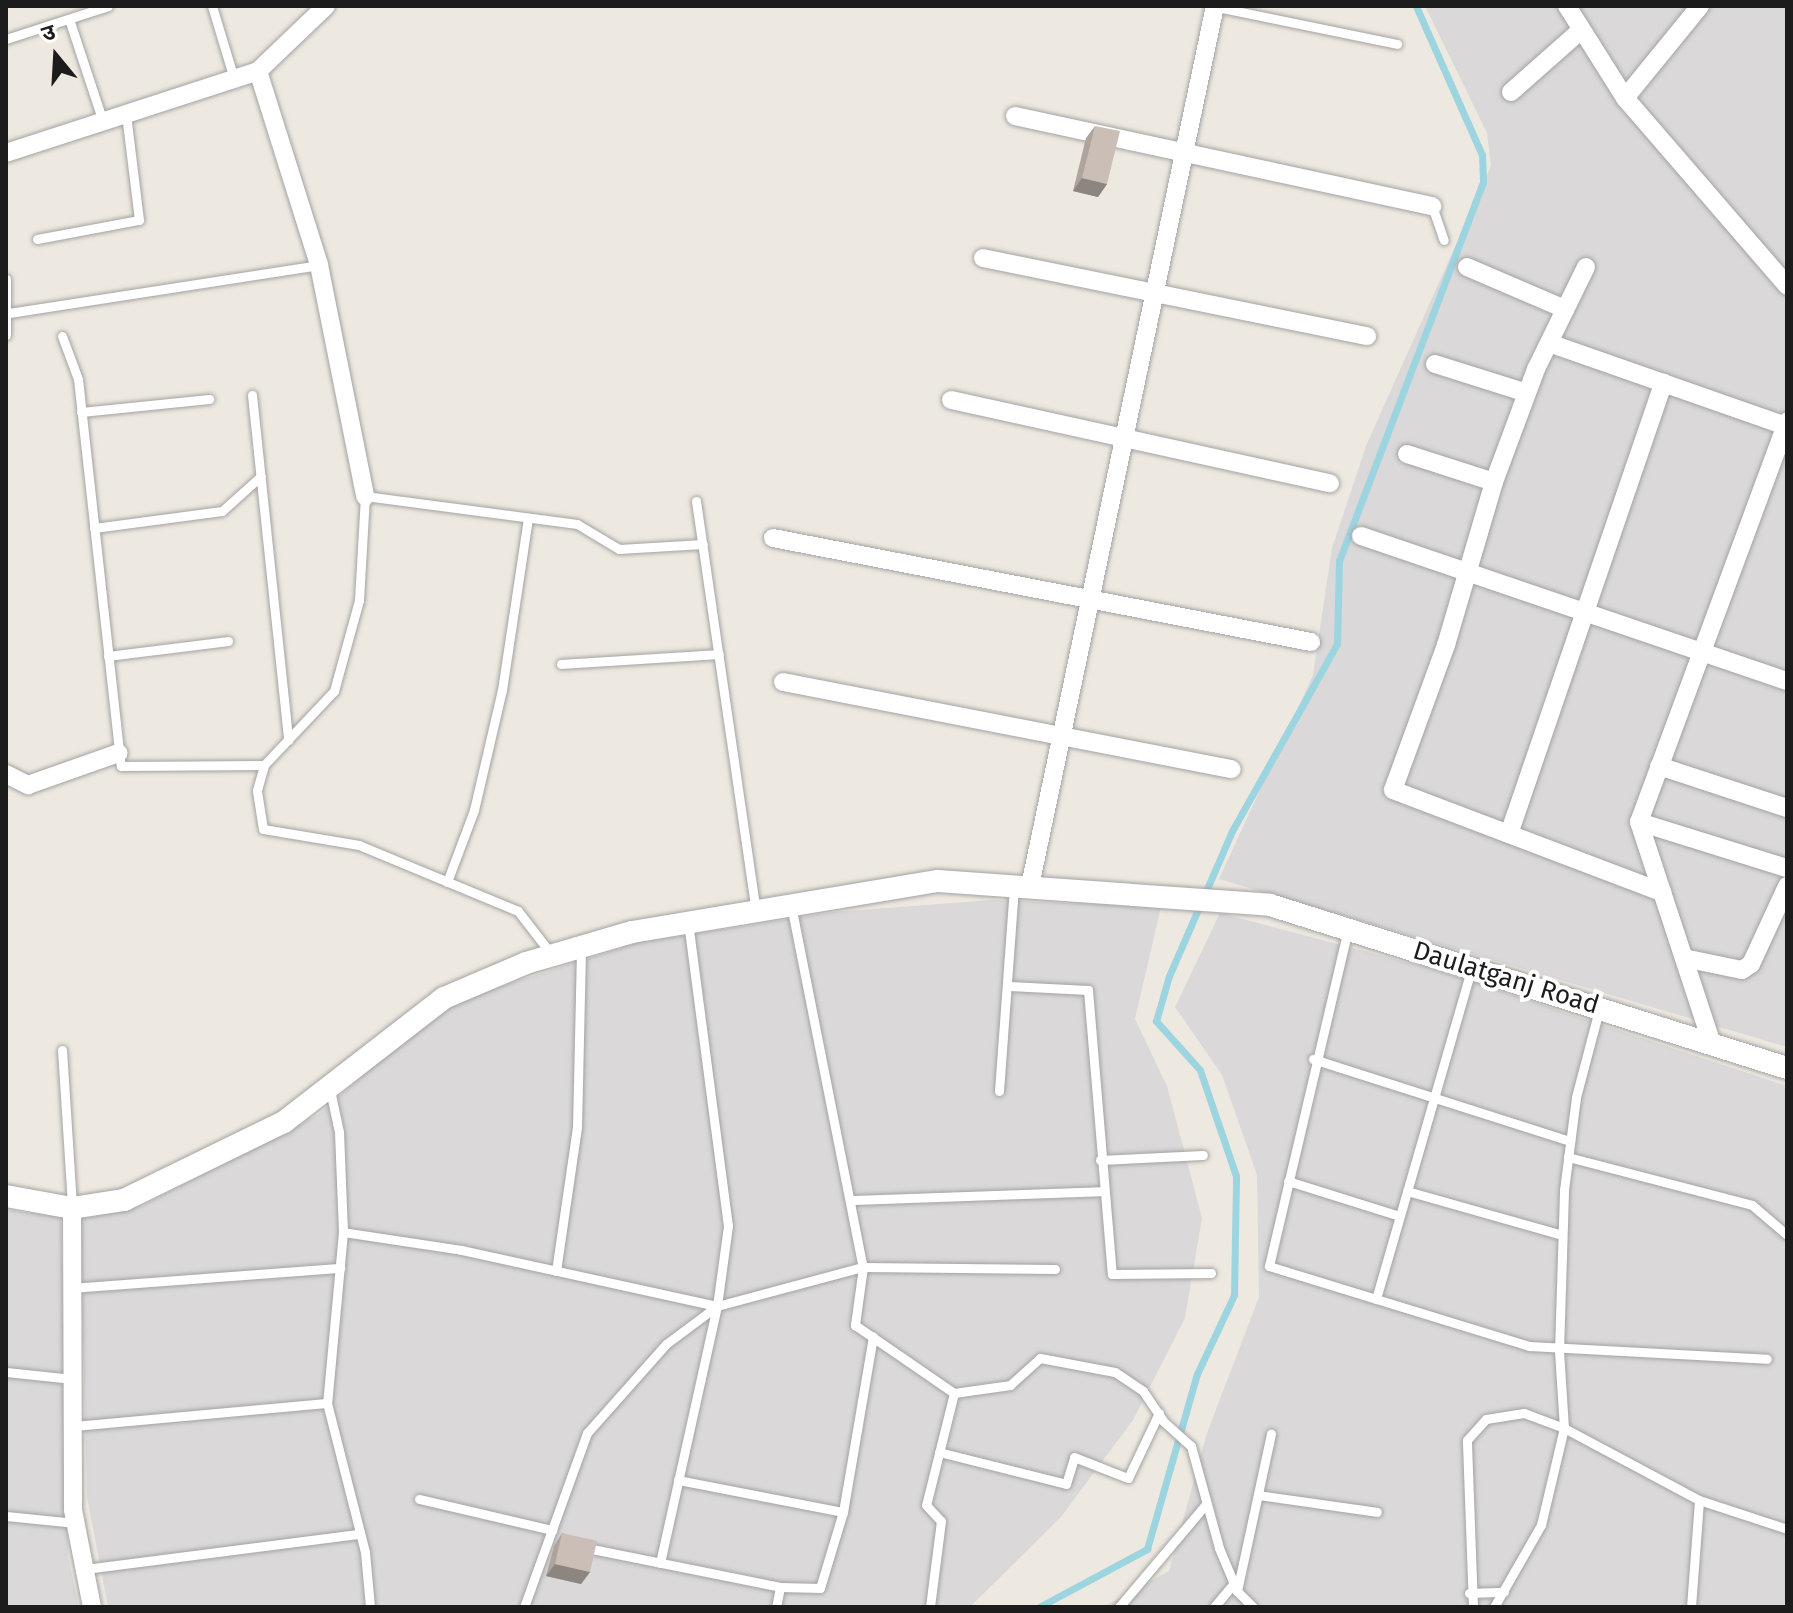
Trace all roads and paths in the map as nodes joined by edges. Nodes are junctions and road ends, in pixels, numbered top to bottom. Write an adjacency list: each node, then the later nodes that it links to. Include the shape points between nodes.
1 (108, 6): 7 (lane)
2 (212, 6): 12 (lane)
3 (326, 6): 11 (street)
4 (1214, 6): 10 (lane); 18 (street)
5 (1567, 6): 8 (street)
6 (1700, 6): 14 (street)
7 (69, 19): 9 (lane); 17 (lane)
8 (1581, 30): 13 (street); 14 (street)
9 (6, 39)
10 (1397, 44)
11 (258, 71): 12 (street); 24 (street)
12 (234, 79): 15 (street)
13 (1511, 92)
14 (1625, 98): 28 (street)
15 (126, 114): 17 (street); 21 (lane, via 139,220)
16 (1015, 116): 18 (street)
17 (103, 122): 19 (street)
18 (1184, 152): 20 (street); 29 (street)
19 (6, 153)
20 (1432, 206): 22 (lane)
21 (37, 239)
22 (1444, 240)
23 (983, 258): 29 (street)
24 (319, 265): 31 (lane); 49 (street)
25 (1467, 267): 30 (street)
26 (1586, 267): 30 (street)
27 (6, 279): 31 (lane)
28 (1787, 286)
29 (1154, 293): 34 (street); 44 (street)
30 (1565, 309): 35 (street)
31 (9, 313): 32 (lane)
32 (6, 335)
33 (62, 336): 42 (lane, via 78,379)
34 (1367, 336)
35 (1549, 343): 37 (street); 38 (street)
36 (1435, 364): 38 (street)
37 (1663, 383): 43 (street); 58 (street)
38 (1527, 393): 47 (street)
39 (252, 395): 46 (lane)
40 (209, 399): 42 (lane)
41 (951, 400): 44 (street)
42 (81, 412): 52 (lane)
43 (1785, 423): 61 (street)
44 (1124, 438): 48 (street); 57 (street)
45 (1407, 454): 47 (street)
46 (261, 476): 52 (lane, via 222,511); 68 (lane)
47 (1494, 482): 56 (street)
48 (1330, 483)
49 (365, 496): 51 (lane); 68 (lane, via 359,600 334,691)
50 (696, 501): 55 (lane)
51 (528, 518): 55 (lane, via 577,524 619,549); 78 (lane, via 502,690 474,810)
52 (94, 528): 63 (lane)
53 (1361, 536): 56 (street)
54 (773, 538): 57 (street)
55 (703, 544): 62 (lane)
56 (1466, 571): 58 (street); 76 (street, via 1393,790)
57 (1090, 599): 60 (street); 67 (street)
58 (1585, 612): 61 (street); 76 (street)
59 (228, 641): 63 (lane)
60 (1311, 642)
61 (1701, 652): 65 (street); 71 (street)
62 (719, 654): 64 (lane); 83 (lane)
63 (108, 656): 69 (lane)
64 (561, 664)
65 (1787, 681)
66 (783, 682): 67 (street)
67 (1058, 738): 72 (street); 79 (street)
68 (288, 740): 70 (lane)
69 (119, 753): 70 (lane, via 121,766); 73 (street, via 28,785)
70 (264, 765): 78 (lane, via 257,790 263,829 359,845)
71 (1659, 766): 74 (street); 75 (street)
72 (1232, 769)
73 (6, 774)
74 (1787, 808)
75 (1639, 822): 77 (street); 81 (street)
76 (1509, 834): 81 (street)
77 (1787, 868)
78 (447, 882): 87 (lane, via 518,911)
79 (1022, 886): 82 (street, Daulatganj Road, via 938,881); 85 (street, Daulatganj Road, via 1270,905); 90 (lane)
80 (1787, 886): 88 (street, via 1751,964 1742,970)
81 (1662, 892): 88 (street)
82 (791, 905): 83 (street, Daulatganj Road); 107 (lane)
83 (756, 911): 84 (street, Daulatganj Road)
84 (688, 923): 86 (street, Daulatganj Road); 120 (lane, via 728,1226)
85 (1348, 929): 89 (street, Daulatganj Road); 94 (lane)
86 (581, 947): 87 (street, Daulatganj Road); 116 (lane, via 577,1127)
87 (552, 955): 96 (street, Daulatganj Road, via 444,998)
88 (1684, 958): 92 (street)
89 (1472, 966): 91 (street, Daulatganj Road); 98 (lane)
90 (1009, 986): 97 (lane); 102 (lane, via 1088,990)
91 (1599, 1007): 92 (street, Daulatganj Road); 99 (lane)
92 (1712, 1044): 95 (street, Daulatganj Road)
93 (62, 1050): 108 (lane)
94 (1313, 1059): 98 (lane); 103 (lane)
95 (1787, 1068)
96 (329, 1087): 108 (street, Daulatganj Road, via 284,1122 124,1200); 110 (lane, via 339,1132)
97 (999, 1091)
98 (1434, 1098): 99 (lane); 105 (lane)
99 (1570, 1141): 101 (lane)
100 (1203, 1155): 102 (lane)
101 (1568, 1157): 111 (lane); 112 (lane, via 1752,1205)
102 (1100, 1160): 104 (lane)
103 (1288, 1181): 109 (lane); 119 (lane, via 1269,1266)
104 (1103, 1191): 107 (lane); 117 (lane, via 1112,1274)
105 (1407, 1191): 109 (lane); 111 (lane)
106 (6, 1196): 108 (street, Daulatganj Road)
107 (851, 1200): 113 (lane)
108 (72, 1208): 118 (street)
109 (1400, 1216): 119 (lane)
110 (343, 1232): 114 (lane); 116 (lane)
111 (1562, 1235): 122 (lane)
112 (1787, 1235)
113 (863, 1267): 115 (lane); 120 (lane); 121 (lane, via 855,1325)
114 (340, 1268): 118 (lane); 127 (lane)
115 (1055, 1269)
116 (556, 1271): 120 (lane)
117 (1211, 1273)
118 (72, 1288): 125 (street)
119 (1376, 1299): 122 (lane)
120 (717, 1306): 133 (lane); 144 (lane, via 666,1344 587,1433)
121 (873, 1337): 126 (lane); 138 (lane)
122 (1559, 1351): 123 (lane); 130 (lane)
123 (1767, 1359)
124 (6, 1372): 125 (lane)
125 (73, 1379): 129 (street)
126 (954, 1393): 128 (lane, via 1010,1385 1040,1358 1115,1372 1143,1391); 132 (lane)
127 (327, 1403): 129 (lane); 143 (lane)
128 (1161, 1417): 132 (lane, via 1128,1478 1074,1457 1066,1484); 137 (lane, via 1191,1446)
129 (73, 1426): 141 (street)
130 (1564, 1428): 136 (lane); 151 (lane, via 1541,1525); 152 (lane, via 1524,1413 1486,1419 1467,1440)
131 (1271, 1434): 134 (lane)
132 (939, 1452): 157 (lane, via 926,1505 941,1521)
133 (678, 1480): 138 (lane); 147 (lane)
134 (1258, 1495): 139 (lane); 150 (lane)
135 (419, 1499): 144 (lane)
136 (1699, 1500): 142 (lane); 163 (lane)
137 (1206, 1504): 150 (lane); 158 (lane)
138 (843, 1512): 149 (lane, via 820,1588)
139 (1377, 1512)
140 (6, 1516): 141 (lane)
141 (76, 1523): 148 (street)
142 (1787, 1529)
143 (360, 1534): 148 (lane); 154 (lane)
144 (550, 1535): 145 (lane); 155 (lane)
145 (562, 1543)
146 (576, 1546): 147 (lane)
147 (660, 1563): 149 (lane)
148 (85, 1569): 153 (street)
149 (780, 1587): 156 (lane)
150 (1236, 1587): 159 (lane); 160 (lane)
151 (1504, 1592): 152 (lane); 162 (lane)
152 (1469, 1593): 161 (lane)
153 (92, 1607)
154 (370, 1607)
155 (524, 1607)
156 (776, 1607)
157 (930, 1607)
158 (1119, 1607)
159 (1214, 1607)
160 (1253, 1607)
161 (1473, 1607)
162 (1494, 1607)
163 (1691, 1607)

